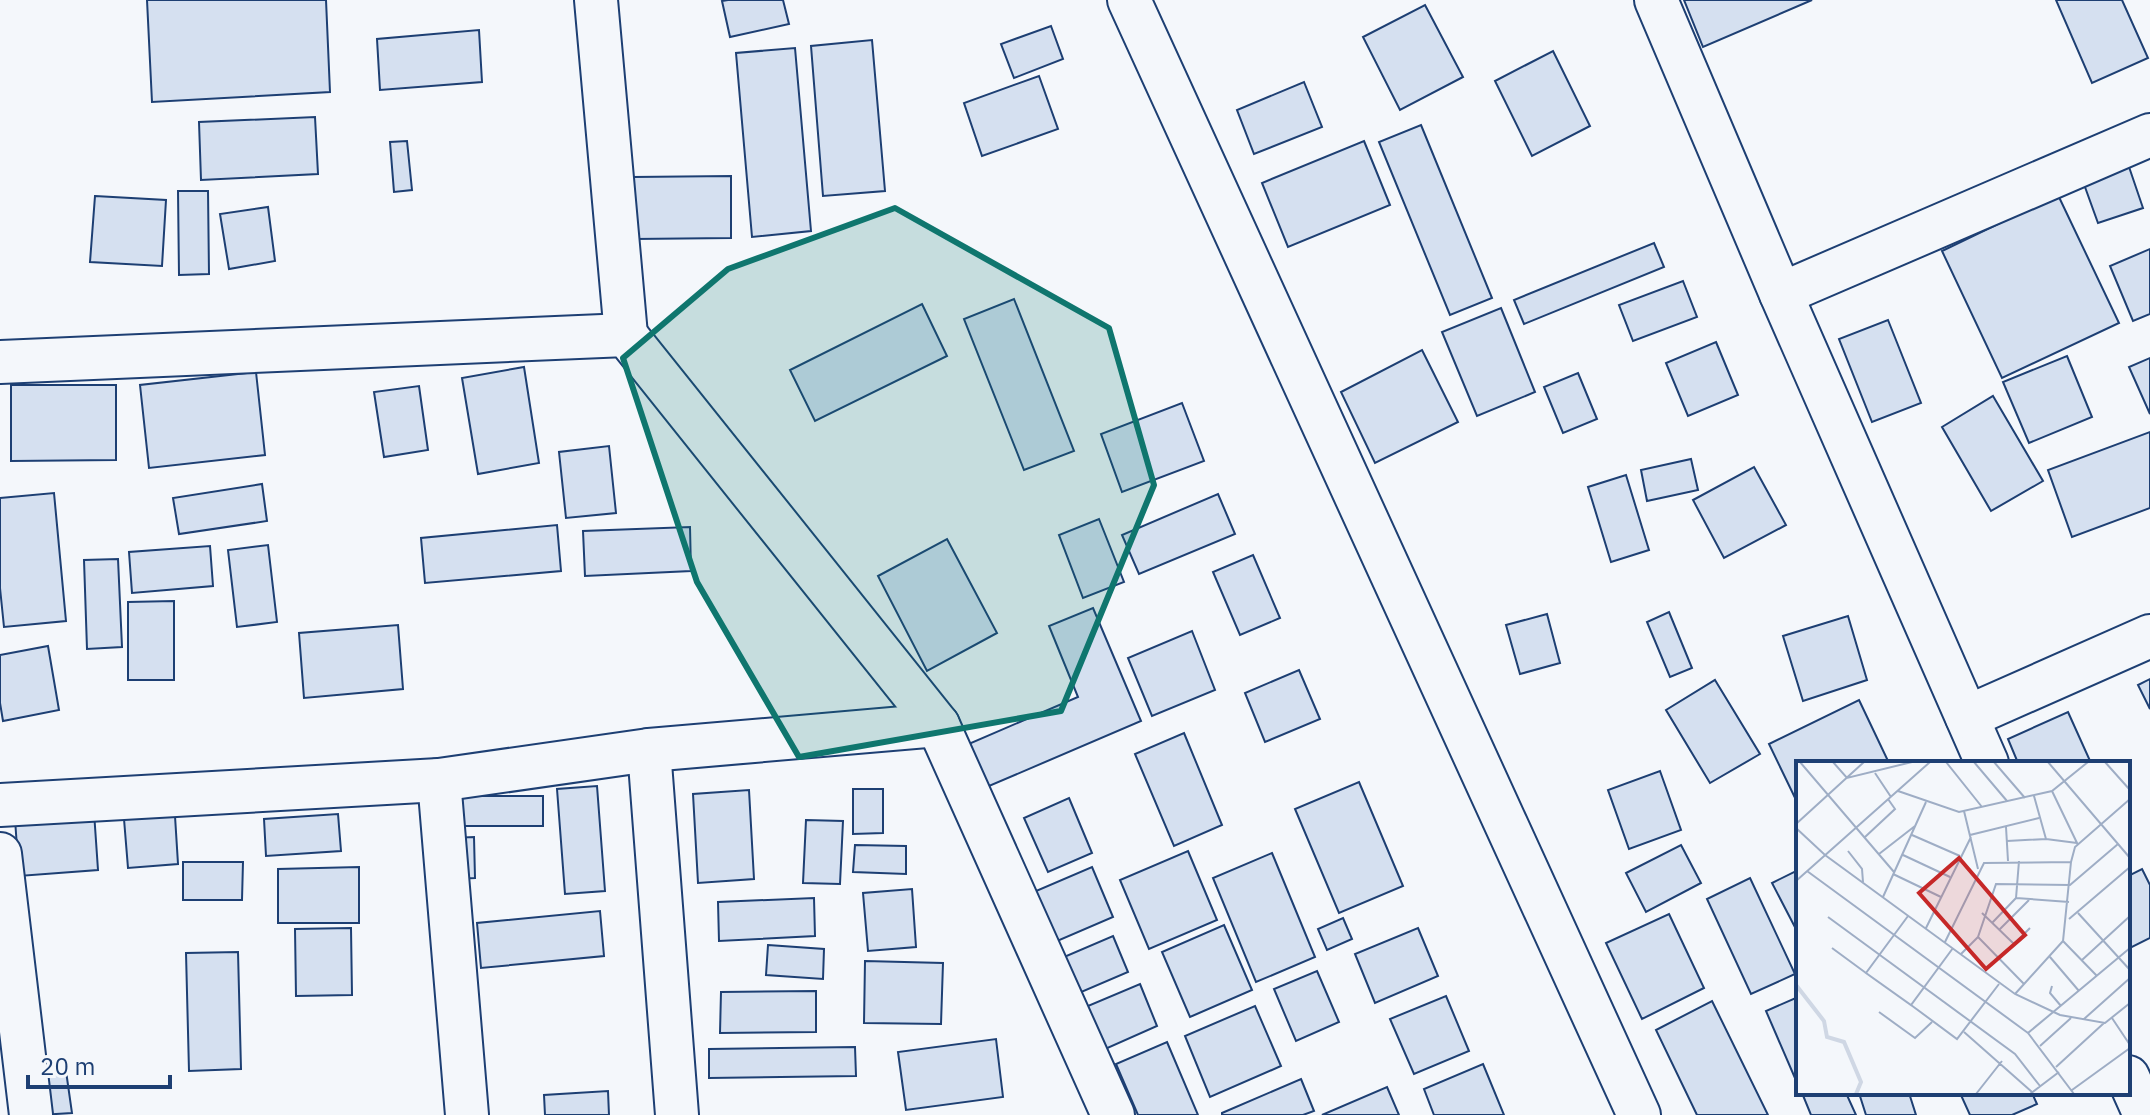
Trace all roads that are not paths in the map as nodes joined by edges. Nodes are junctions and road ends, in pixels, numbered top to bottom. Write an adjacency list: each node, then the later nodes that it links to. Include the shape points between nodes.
1 (596, 0): 6 (street)
2 (1129, 0): 21 (street)
3 (1656, 0): 5 (street)
4 (2150, 135): 5 (street)
5 (1781, 294): 9 (street)
6 (626, 335): 7 (street); 10 (street)
7 (0, 362)
8 (2150, 636): 9 (street)
9 (1967, 717): 12 (street)
10 (938, 725): 11 (street); 20 (street)
11 (649, 750): 13 (street); 19 (street)
12 (1986, 761)
13 (439, 780): 14 (street); 18 (street)
14 (0, 805)
15 (0, 854): 17 (street)
16 (2130, 1081): 22 (street)
17 (31, 1115)
18 (467, 1115)
19 (677, 1115)
20 (1113, 1115)
21 (1639, 1115)
22 (2145, 1115)

